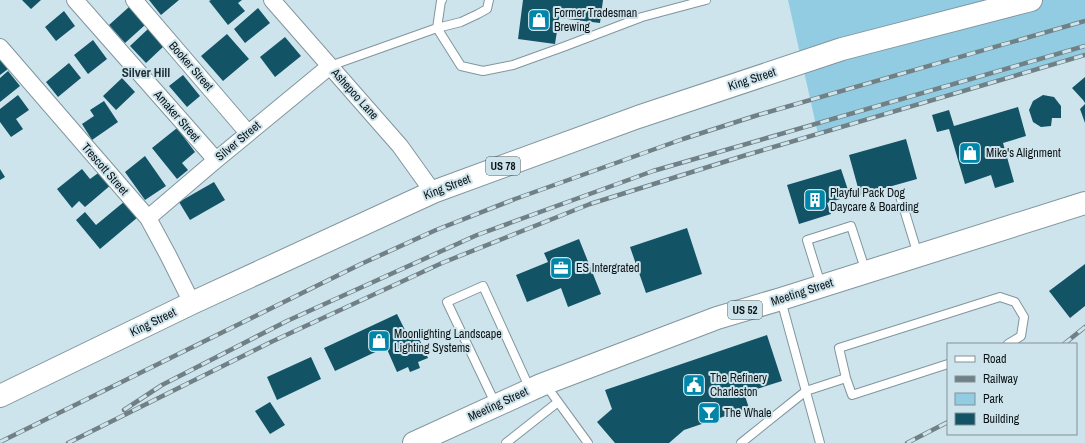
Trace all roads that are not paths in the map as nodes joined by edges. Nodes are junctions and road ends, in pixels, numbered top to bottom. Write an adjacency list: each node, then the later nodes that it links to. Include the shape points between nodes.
1 (76, 0): 12 (street, Amaker Street)
2 (134, 0): 11 (street, Booker Street)
3 (272, 0): 10 (street, Ashepoo Lane)
4 (442, 0): 8 (lane)
5 (489, 0): 8 (lane, via 487,9 478,14 461,22)
6 (706, 0): 8 (lane, via 642,17 513,65 483,70 462,66)
7 (1031, 0): 13 (main road, King Street / US 78, via 842,49 638,117)
8 (437, 28): 10 (lane)
9 (0, 47): 16 (street, Trescott Street)
10 (330, 66): 11 (street, Silver Street); 13 (street, Ashepoo Lane, via 400,146)
11 (248, 132): 12 (street, Silver Street)
12 (216, 160): 16 (street, Silver Street)
13 (433, 192): 21 (main road, King Street / US 78)
14 (900, 196): 17 (lane)
15 (1085, 203): 17 (main road, Meeting Street / US 52)
16 (148, 218): 21 (street, Trescott Street)
17 (918, 256): 18 (main road, Meeting Street / US 52)
18 (866, 272): 19 (main road, Meeting Street / US 52); 19 (lane, via 851,226 807,240)
19 (821, 286): 20 (main road, Meeting Street / US 52)
20 (781, 299): 25 (main road, Meeting Street / US 52, via 717,318); 26 (lane)
21 (192, 303): 27 (main road, King Street / US 78)
22 (1010, 343): 24 (lane, via 1021,336 1024,317 1015,302 1000,297 839,348)
23 (947, 364): 24 (lane, via 852,395)
24 (846, 378): 26 (lane)
25 (538, 386): 28 (lane); 29 (main road, Meeting Street / US 52); 29 (lane, via 483,286 447,302)
26 (806, 391): 33 (lane); 34 (lane)
27 (0, 396)
28 (558, 402): 31 (lane); 32 (lane)
29 (496, 405): 30 (main road, Meeting Street / US 52)
30 (414, 443)
31 (506, 443)
32 (588, 443)
33 (741, 443)
34 (820, 443)

